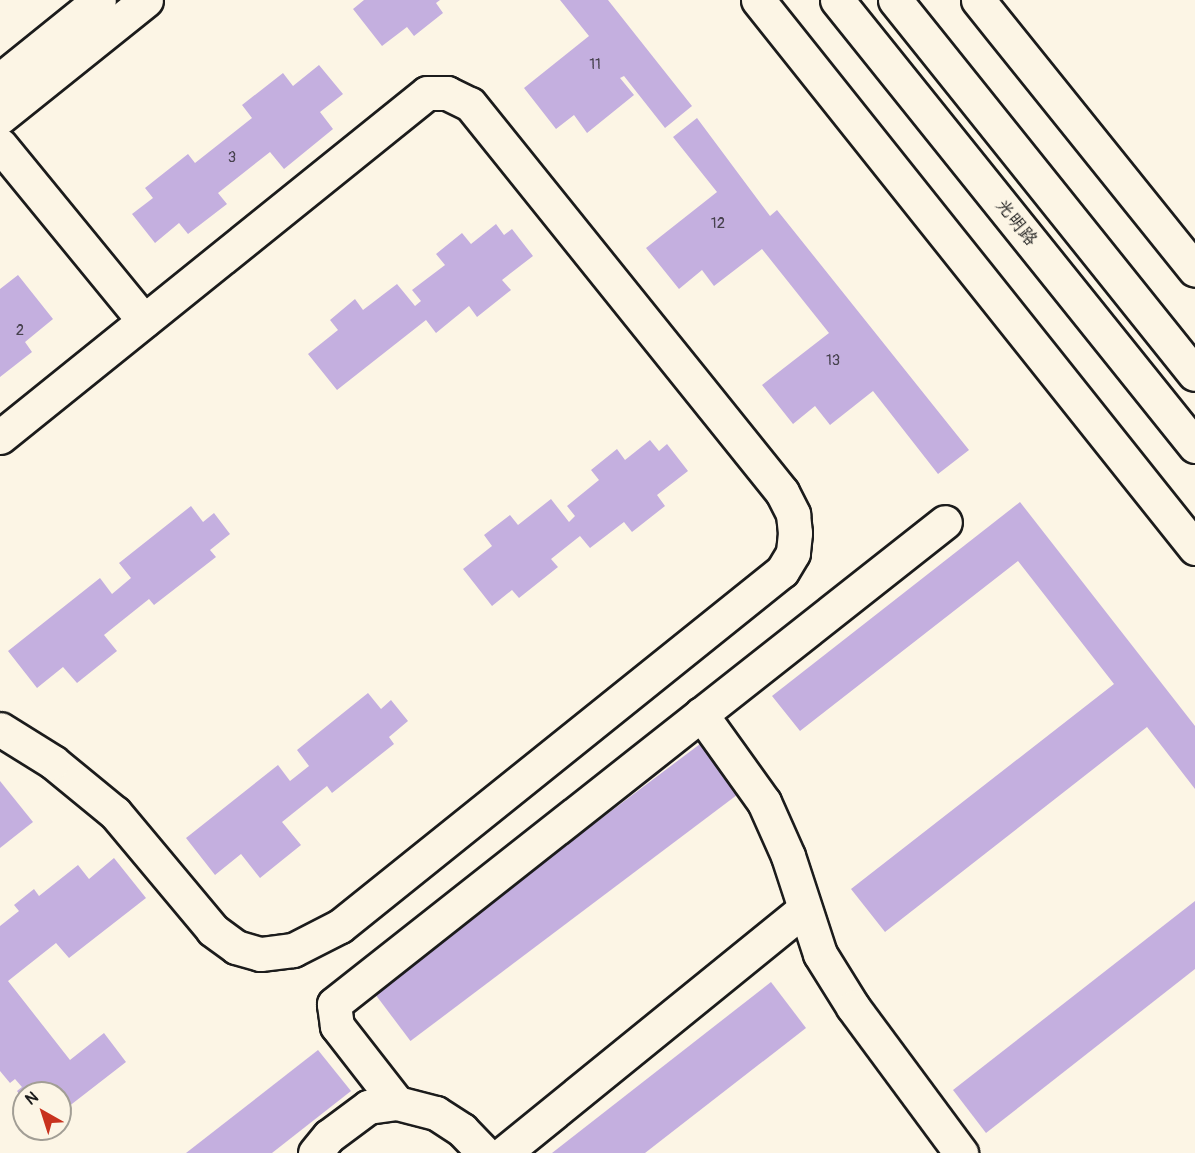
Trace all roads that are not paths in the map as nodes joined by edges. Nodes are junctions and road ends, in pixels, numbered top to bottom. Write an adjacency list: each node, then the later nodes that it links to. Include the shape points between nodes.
1 (99, 0): 7 (main road)
2 (146, 0): 8 (main road)
3 (758, 0): 16 (main road)
4 (837, 0): 14 (main road, 光明路)
5 (894, 0): 12 (main road)
6 (978, 0): 10 (main road)
7 (0, 80)
8 (0, 117)
9 (0, 145): 11 (main road)
10 (1195, 270)
11 (144, 321): 13 (main road); 18 (main road, via 427,93 447,93 470,104 782,492 793,514 793,553 782,571 340,926 293,950 260,954 236,947 213,930 115,813 53,762)
12 (1195, 374)
13 (0, 437)
14 (1195, 446)
15 (945, 522): 17 (main road)
16 (1195, 548)
17 (701, 714): 19 (main road, via 764,802 788,856); 20 (main road, via 334,1004 337,1026)
18 (0, 729)
19 (803, 910): 23 (main road); 24 (main road, via 820,954 853,1007)
20 (397, 1103): 21 (main road, via 368,1107 329,1136); 22 (main road, via 435,1113 462,1130)
21 (315, 1153)
22 (484, 1153)
23 (504, 1153)
24 (961, 1153)

